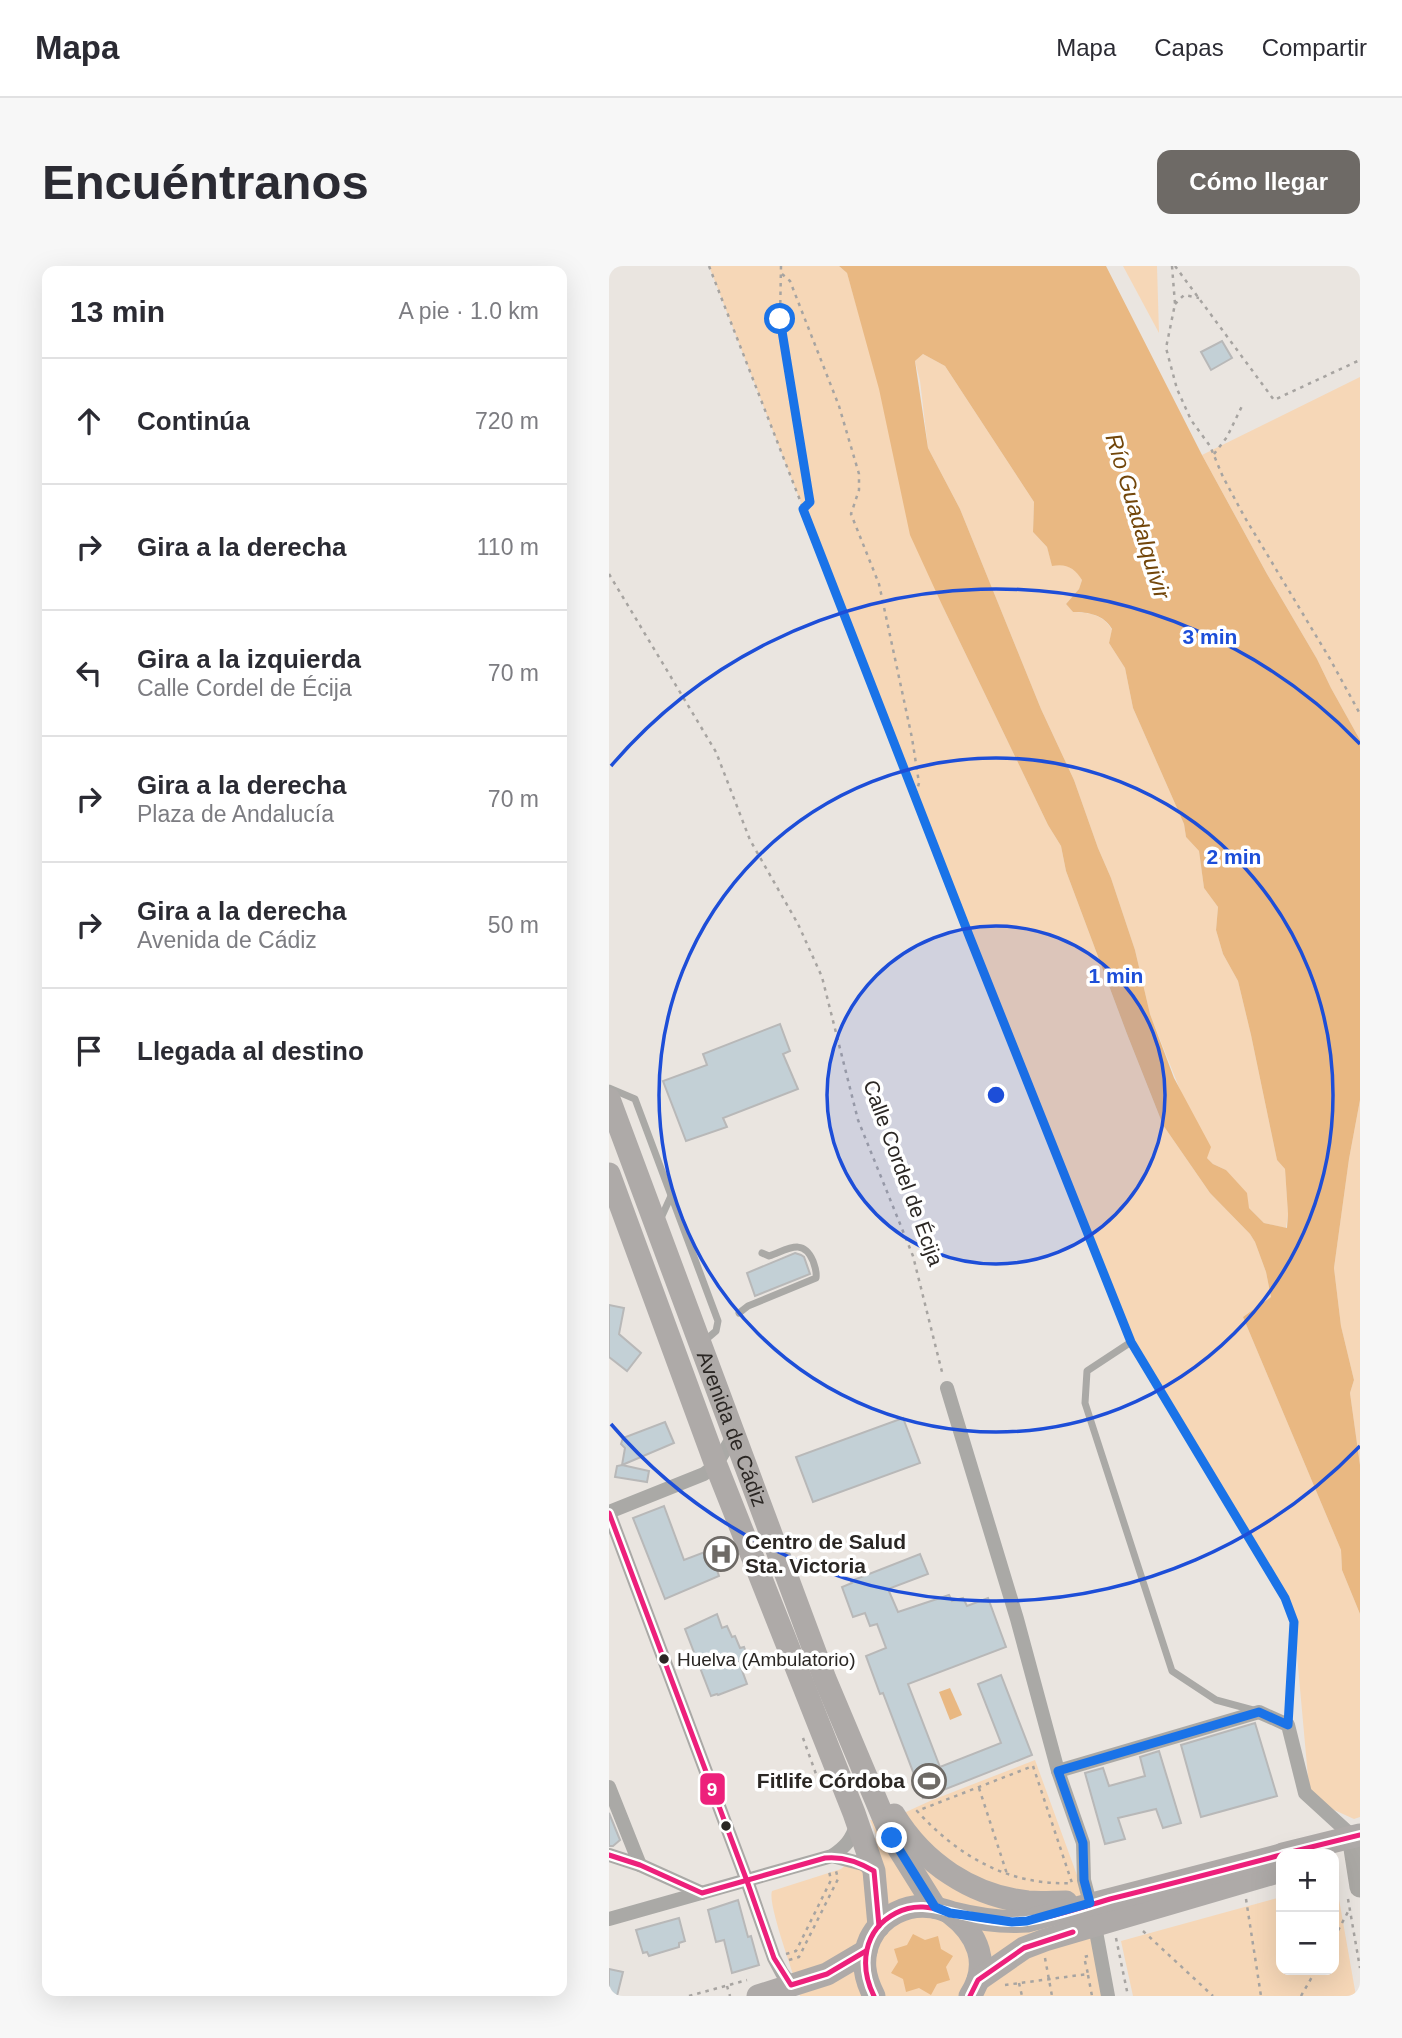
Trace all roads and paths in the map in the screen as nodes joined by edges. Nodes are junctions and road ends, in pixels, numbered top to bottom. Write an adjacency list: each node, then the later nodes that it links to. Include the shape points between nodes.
1 (709, 266): 10 (path)
2 (781, 266): 4 (path)
3 (1174, 266): 5 (path); 6 (path)
4 (782, 274): 10 (path, via 780,319 810,502); 13 (path, via 790,281 839,406 859,474 851,514 879,584 914,749 919,783)
5 (1199, 298): 6 (path, via 1184,295); 7 (path, via 1274,400)
6 (1175, 304): 9 (path, via 1166,348 1170,365 1191,420)
7 (1360, 360)
8 (1243, 406): 9 (path)
9 (1213, 454): 12 (path, via 1244,516)
10 (803, 509): 13 (path)
11 (609, 574): 23 (path, Calle Cordel de Écija, via 716,752 750,840 822,977 858,1120 913,1256)
12 (1360, 714)
13 (915, 798): 21 (path)
14 (609, 1088): 17 (lane, via 635,1099)
15 (609, 1099): 18 (main road, Avenida de Cádiz)
16 (609, 1174): 25 (main road, Avenida de Cádiz)
17 (671, 1196): 18 (lane); 22 (lane, via 717,1321 716,1331)
18 (658, 1230): 22 (main road, Avenida de Cádiz)
19 (762, 1254): 20 (lane, via 806,1248 816,1278)
20 (739, 1313)
21 (1131, 1342): 27 (lane, via 1087,1371 1085,1403 1172,1671 1216,1700); 28 (path, via 1285,1598 1294,1622)
22 (700, 1344): 24 (main road, Avenida de Cádiz)
23 (947, 1388): 31 (street)
24 (734, 1435): 25 (street); 29 (main road, Avenida de Cádiz)
25 (716, 1465): 26 (street); 35 (main road, Avenida de Cádiz)
26 (609, 1512): 45 (street)
27 (1259, 1712): 28 (street); 31 (street)
28 (1288, 1725): 36 (street, via 1305,1793)
29 (846, 1729): 52 (main road, Avenida de Cádiz, via 892,1838); 53 (main road, via 901,1826 945,1871 1004,1897)
30 (803, 1738): 32 (path, via 816,1774)
31 (1058, 1771): 53 (street, via 1083,1843 1084,1880)
32 (822, 1777)
33 (609, 1787): 41 (street)
34 (979, 1787): 44 (path); 44 (path, via 917,1811 957,1849); 46 (path, via 1033,1766)
35 (857, 1822): 40 (street, via 848,1845); 42 (main road, Avenida de Cádiz)
36 (1352, 1846): 37 (main road); 48 (main road)
37 (1326, 1849)
38 (609, 1855): 41 (street)
39 (1276, 1856): 53 (main road)
40 (829, 1857): 42 (street); 45 (street); 62 (path, via 831,1880 796,1951)
41 (640, 1865): 49 (street)
42 (874, 1871): 55 (main road, Avenida de Cádiz)
43 (1276, 1872): 53 (main road)
44 (1007, 1874): 46 (path)
45 (747, 1881): 49 (street); 62 (street)
46 (1072, 1883): 47 (path)
47 (1072, 1889)
48 (1354, 1892): 51 (path)
49 (702, 1893): 54 (street)
50 (1246, 1899): 80 (path)
51 (1350, 1909): 57 (path); 63 (path)
52 (943, 1910): 53 (main road, via 1012,1922); 55 (main road, via 904,1908); 67 (main road, Avenida de Cádiz, via 973,1935 979,1949)
53 (1093, 1915): 59 (main road); 77 (street)
54 (609, 1919)
55 (879, 1926): 60 (main road)
56 (1140, 1928): 79 (path)
57 (1339, 1929)
58 (1116, 1938): 78 (path)
59 (1041, 1942): 66 (path); 67 (main road, via 1024,1948)
60 (866, 1951): 69 (main road, via 827,1974); 73 (main road, via 864,1966)
61 (1084, 1957): 64 (path)
62 (774, 1958): 69 (street)
63 (1360, 1968)
64 (1088, 1974): 66 (path); 76 (path)
65 (1313, 1975): 81 (path)
66 (1049, 1979): 68 (path); 75 (path)
67 (979, 1983): 68 (path)
68 (1019, 1983): 74 (path)
69 (791, 1985): 72 (main road)
70 (727, 1986): 71 (path)
71 (730, 1996)
72 (758, 1996)
73 (874, 1996)
74 (1022, 1996)
75 (1052, 1996)
76 (1092, 1996)
77 (1108, 1996)
78 (1128, 1996)
79 (1213, 1996)
80 (1261, 1996)
81 (1301, 1996)

